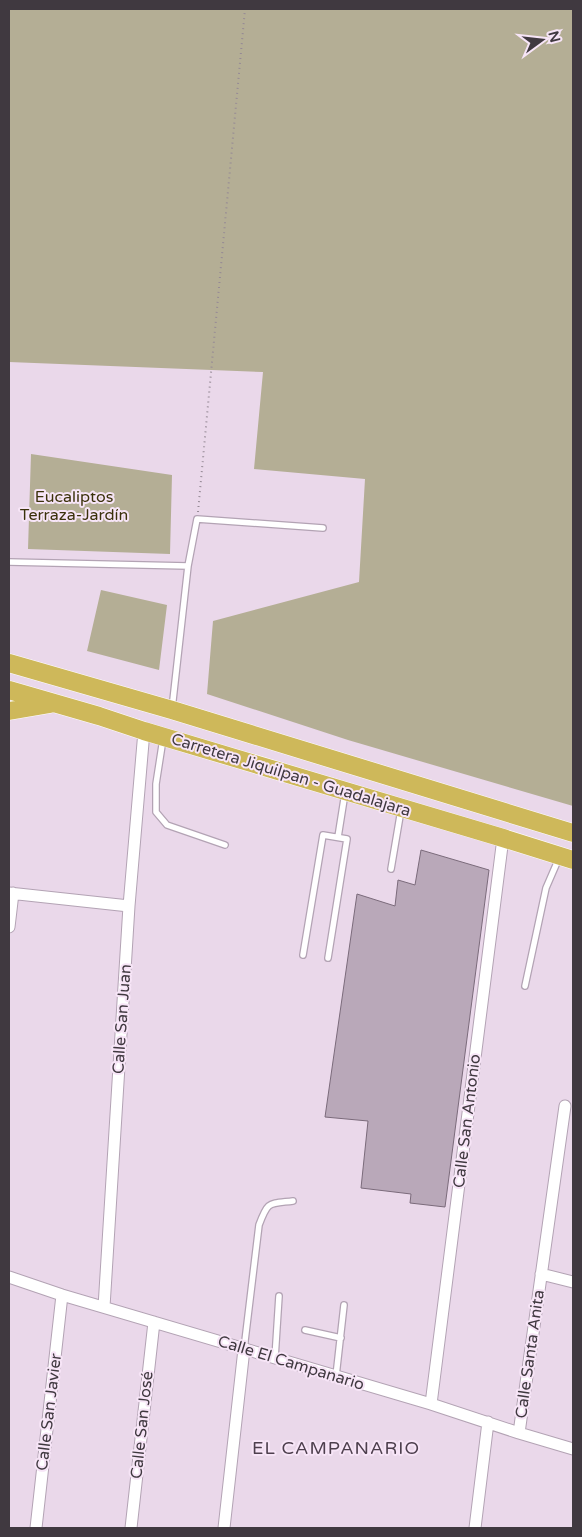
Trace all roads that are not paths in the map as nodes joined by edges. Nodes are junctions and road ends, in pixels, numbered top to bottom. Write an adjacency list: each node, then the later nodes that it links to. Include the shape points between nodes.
1 (323, 528): 3 (lane, via 197,519)
2 (9, 562): 3 (lane)
3 (188, 566): 7 (lane)
4 (9, 662): 7 (highway, Carretera Jiquilpan - Guadalajara)
5 (9, 690): 6 (highway, Carretera Jiquilpan - Guadalajara)
6 (54, 703): 8 (highway); 9 (highway, Carretera Jiquilpan - Guadalajara)
7 (172, 710): 13 (highway, Carretera Jiquilpan - Guadalajara)
8 (9, 711)
9 (144, 731): 10 (highway, Carretera Jiquilpan - Guadalajara); 20 (street, Calle San Juan)
10 (163, 736): 11 (highway, Carretera Jiquilpan - Guadalajara); 16 (lane, via 156,784 156,812 167,825)
11 (345, 791): 12 (highway, Carretera Jiquilpan - Guadalajara); 14 (lane)
12 (402, 808): 15 (highway, Carretera Jiquilpan - Guadalajara); 18 (lane)
13 (573, 833)
14 (338, 837): 22 (lane, via 323,835); 23 (lane, via 348,839)
15 (502, 838): 17 (highway, Carretera Jiquilpan - Guadalajara); 40 (street, Calle San Antonio)
16 (225, 845)
17 (566, 858): 24 (lane, via 546,888)
18 (391, 868)
19 (11, 893): 20 (street); 21 (street)
20 (129, 906): 33 (street, Calle San Juan)
21 (9, 927)
22 (303, 955)
23 (328, 958)
24 (525, 986)
25 (565, 1106): 27 (street, Calle Santa Anita)
26 (293, 1201): 37 (lane, via 273,1203 265,1208 258,1224)
27 (541, 1274): 29 (street); 42 (street, Calle Santa Anita)
28 (9, 1277): 30 (street, Calle El Campanario)
29 (573, 1282)
30 (62, 1295): 33 (street, Calle El Campanario); 44 (street, Calle San Javier)
31 (279, 1296): 38 (lane)
32 (344, 1305): 36 (lane)
33 (104, 1307): 34 (street, Calle El Campanario)
34 (154, 1322): 37 (street, Calle El Campanario); 45 (street, Calle San José)
35 (305, 1330): 36 (lane)
36 (340, 1338): 39 (lane)
37 (244, 1349): 38 (street, Calle El Campanario); 46 (street)
38 (275, 1358): 39 (street, Calle El Campanario)
39 (336, 1376): 40 (street, Calle El Campanario)
40 (431, 1404): 41 (street, Calle El Campanario)
41 (488, 1422): 42 (street, Calle El Campanario); 47 (street, Calle Santa Anita)
42 (519, 1433): 43 (street, Calle El Campanario)
43 (573, 1449)
44 (36, 1528)
45 (131, 1528)
46 (224, 1528)
47 (475, 1528)

